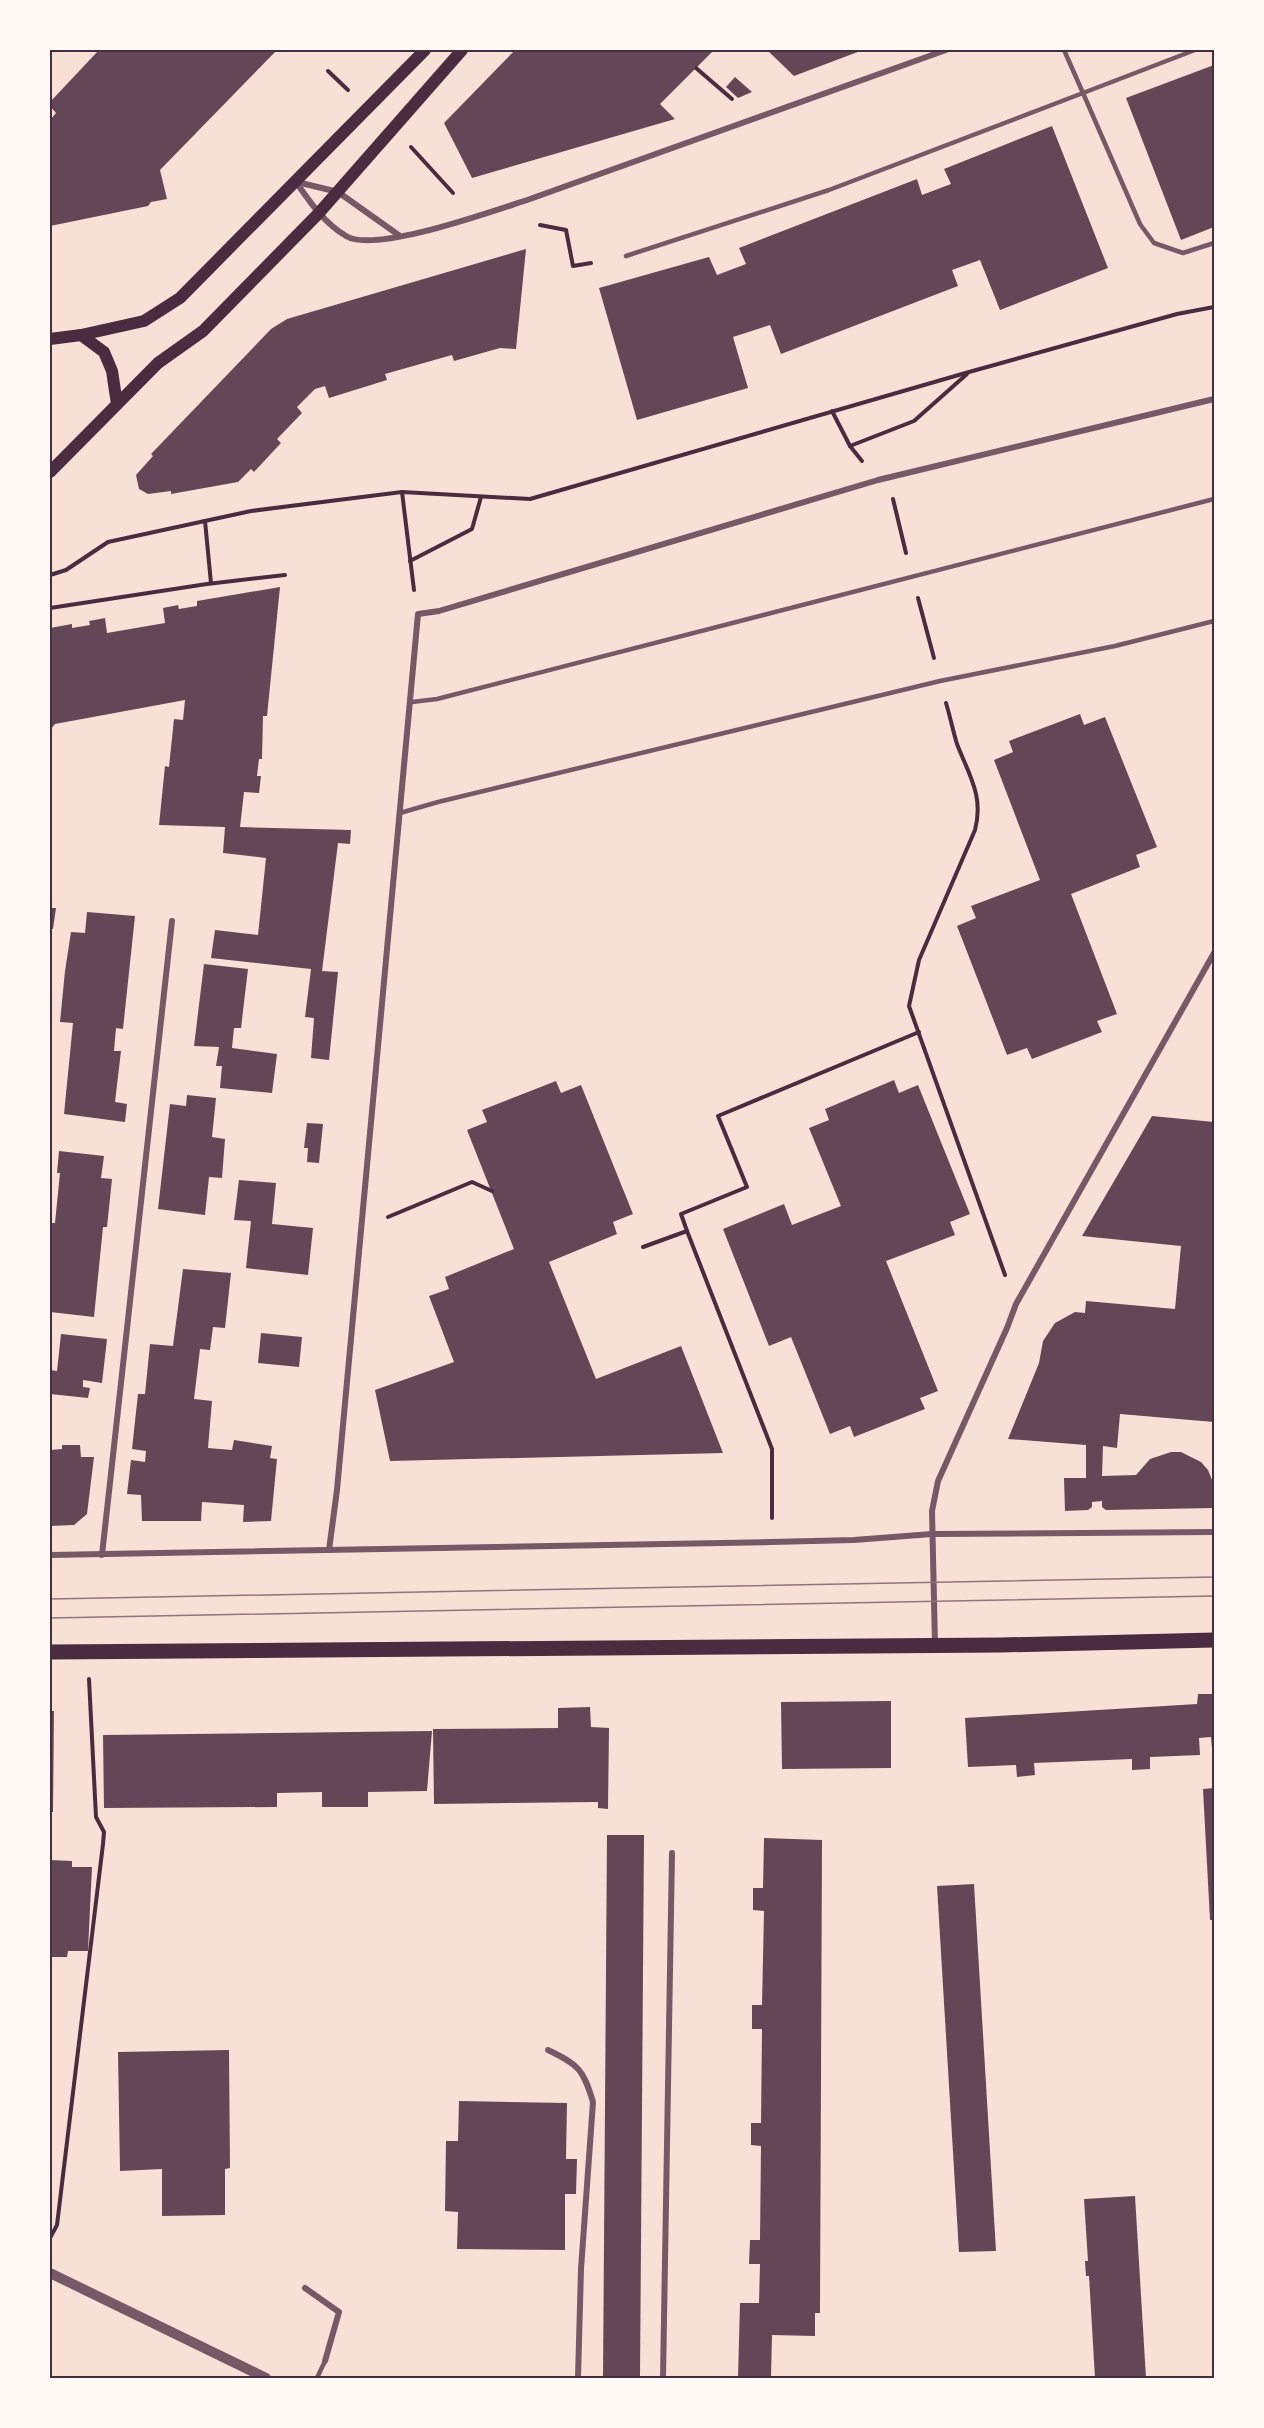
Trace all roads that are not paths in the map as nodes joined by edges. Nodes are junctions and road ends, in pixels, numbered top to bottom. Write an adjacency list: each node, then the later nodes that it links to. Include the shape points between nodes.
1 (425, 50): 7 (main road)
2 (462, 50): 8 (main road)
3 (946, 50): 10 (street, via 530,199)
4 (1064, 50): 6 (lane)
5 (1195, 50): 6 (lane)
6 (1083, 93): 11 (lane, via 1140,224 1154,243 1183,253); 12 (lane, via 829,190)
7 (296, 182): 8 (street); 9 (street); 13 (main road, via 180,298 144,321)
8 (338, 192): 9 (main road); 10 (street)
9 (318, 214): 10 (street, via 348,238 379,241); 16 (main road, via 203,331 158,363)
10 (400, 237)
11 (1215, 243)
12 (626, 256)
13 (81, 335): 14 (main road); 16 (main road, via 104,352 112,371)
14 (50, 339)
15 (1215, 399): 20 (street, via 878,480 418,615)
16 (117, 404): 17 (main road)
17 (50, 472)
18 (1215, 499): 20 (lane, via 437,699)
19 (1215, 621): 21 (lane, via 1115,646 940,681)
20 (412, 702): 21 (street)
21 (400, 813): 26 (street, via 338,1490)
22 (172, 921): 28 (street)
23 (1215, 953): 25 (street, via 1016,1304 938,1481)
24 (1215, 1532): 25 (street)
25 (932, 1534): 26 (street, via 854,1540); 30 (street)
26 (329, 1550): 28 (street)
27 (50, 1555): 28 (street)
28 (102, 1555)
29 (1215, 1640): 30 (main road)
30 (935, 1645): 31 (main road)
31 (50, 1652)
32 (672, 1852): 40 (street)
33 (548, 2050): 39 (street, via 573,2062 586,2079 593,2102)
34 (50, 2273): 37 (street)
35 (305, 2288): 36 (street, via 339,2312)
36 (325, 2361): 38 (lane)
37 (266, 2379)
38 (317, 2379)
39 (578, 2379)
40 (663, 2379)

